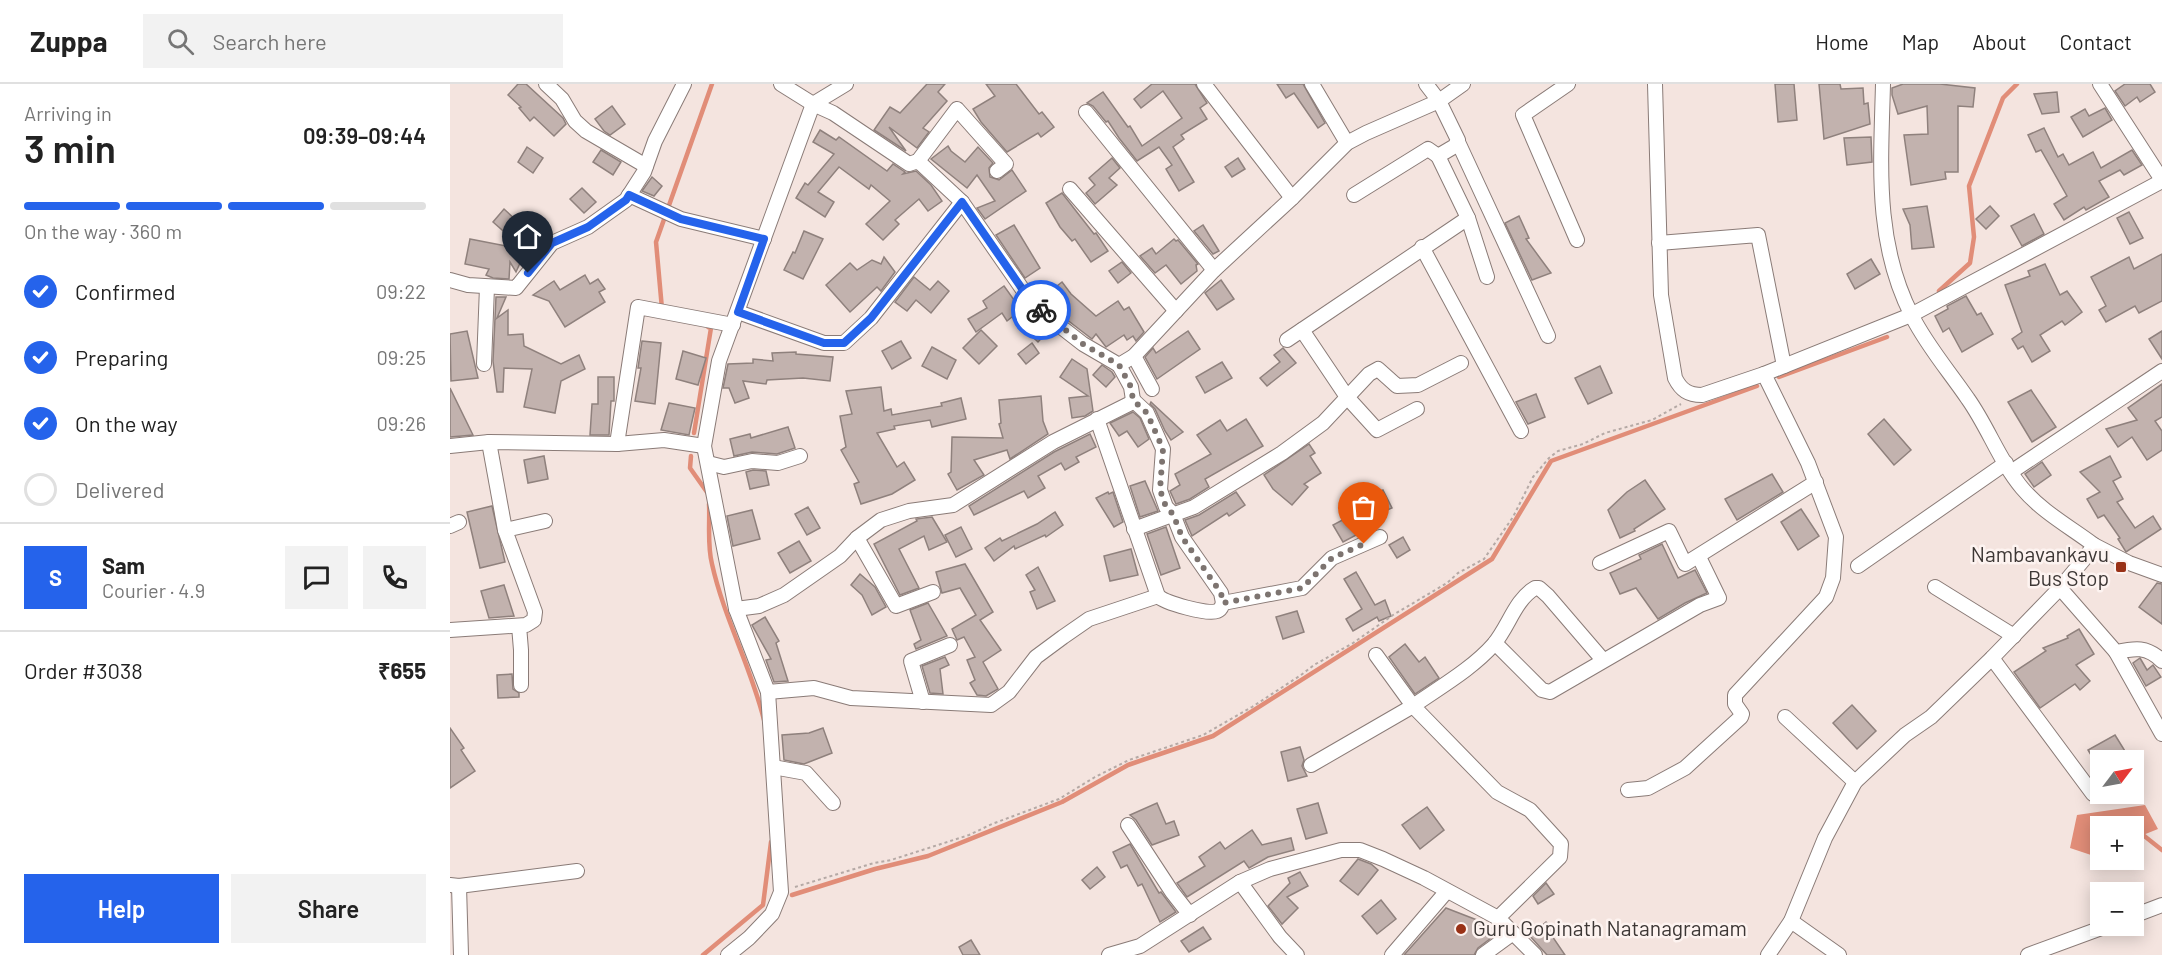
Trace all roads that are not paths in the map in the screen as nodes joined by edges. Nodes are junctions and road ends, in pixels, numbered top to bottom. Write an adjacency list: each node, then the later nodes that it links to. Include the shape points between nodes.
1 (546, 84): 20 (street, via 586,131)
2 (684, 84): 20 (street)
3 (781, 84): 14 (street)
4 (846, 84): 14 (street)
5 (1204, 84): 26 (street)
6 (1312, 84): 17 (street)
7 (1426, 84): 13 (street)
8 (1463, 84): 13 (street)
9 (1568, 84): 30 (street, via 1523,115)
10 (1655, 84): 31 (street)
11 (1883, 84): 38 (street, via 1881,203 1897,283)
12 (2100, 84): 22 (street)
13 (1439, 101): 16 (street); 17 (street)
14 (813, 104): 19 (street, via 909,164); 29 (street)
15 (1086, 112): 33 (street)
16 (1458, 142): 18 (street); 41 (street)
17 (1347, 143): 26 (street)
18 (1438, 156): 25 (street, via 1428,149); 28 (street)
19 (918, 161): 21 (street, via 957,109 1006,164); 27 (street)
20 (646, 166): 24 (street)
21 (996, 171)
22 (2162, 181): 38 (street)
23 (1070, 189): 37 (street)
24 (629, 195): 29 (street, via 681,219); 36 (street, via 588,227 552,243 516,288)
25 (1354, 195)
26 (1292, 198): 33 (street)
27 (962, 202): 39 (street, via 871,318 844,343 824,343); 46 (street, via 1023,290 1047,316)
28 (1468, 218): 32 (street); 34 (street)
29 (764, 239): 39 (street)
30 (1577, 240)
31 (1659, 243): 47 (street, via 1758,235); 49 (street, via 1661,295 1674,378 1679,387 1698,395)
32 (1422, 247): 40 (street); 55 (street)
33 (1214, 270): 37 (street)
34 (1487, 277)
35 (450, 280): 36 (street)
36 (487, 287): 45 (street)
37 (1176, 311): 43 (street)
38 (1911, 315): 47 (street); 62 (street)
39 (735, 319): 57 (street, via 638,307); 59 (street, via 719,361)
40 (1302, 330): 42 (street); 51 (street)
41 (1548, 336)
42 (1287, 340)
43 (1134, 356): 46 (street); 50 (street)
44 (1461, 363): 51 (street, via 1418,385 1397,386 1378,369)
45 (484, 364)
46 (1119, 365): 52 (street)
47 (1784, 366): 49 (street)
48 (2162, 371): 62 (street)
49 (1764, 374): 63 (street)
50 (1152, 389)
51 (1347, 397): 53 (street, via 1377,430); 64 (street, via 1323,423 1282,453 1194,507)
52 (1133, 400): 54 (street); 64 (street, via 1147,413 1163,449 1160,490)
53 (1417, 409)
54 (1097, 419): 66 (street); 69 (street, via 954,505 909,511 881,520)
55 (1521, 431)
56 (489, 442): 57 (street); 58 (street); 67 (street)
57 (616, 444): 59 (street, via 664,440)
58 (450, 446)
59 (704, 446): 61 (street)
60 (800, 456): 61 (street, via 778,463 752,461 724,467)
61 (708, 463): 80 (street)
62 (2009, 467): 70 (street, via 2022,489); 73 (street)
63 (1816, 482): 71 (street); 100 (street, via 1836,537 1833,578 1826,597 1735,695 1741,717 1685,768 1648,788)
64 (1173, 514): 66 (street); 79 (street, via 1182,537 1221,593)
65 (545, 520): 67 (street)
66 (1134, 529): 78 (street)
67 (505, 530): 81 (street, via 536,616 531,624)
68 (1380, 537): 79 (street, via 1332,558 1302,588)
69 (857, 538): 77 (street, via 896,606); 80 (street, via 840,556 784,595 759,606)
70 (2094, 544): 74 (street, via 2128,563); 76 (street)
71 (1699, 557): 72 (street, via 1685,564 1669,531); 90 (street, via 1719,598)
72 (1600, 563)
73 (1858, 566)
74 (2162, 575)
75 (1935, 587): 83 (street)
76 (2060, 588): 83 (street); 86 (street)
77 (933, 592)
78 (1158, 596): 79 (street, via 1174,604 1215,612); 93 (street, via 1089,620 1036,657 1009,692 991,705)
79 (1223, 603)
80 (736, 609): 92 (street)
81 (519, 626): 82 (street); 91 (street)
82 (450, 630)
83 (2014, 636): 89 (street)
84 (1494, 644): 90 (street, via 1546,692); 90 (street, via 1523,598 1539,588); 94 (street, via 1465,670)
85 (950, 645): 93 (street, via 911,661)
86 (2116, 652): 88 (street, via 2139,648); 96 (street)
87 (1376, 655): 94 (street)
88 (2160, 656)
89 (1992, 658): 99 (street); 101 (street)
90 (1603, 660)
91 (521, 685)
92 (768, 692): 93 (street, via 814,688 851,698); 98 (street)
93 (923, 702)
94 (1413, 706): 97 (street); 111 (street, via 1497,792 1530,810 1561,844 1560,857)
95 (1785, 717): 99 (street)
96 (2162, 734)
97 (1311, 765)
98 (773, 767): 102 (street, via 806,773); 117 (street, via 781,892 772,914)
99 (1855, 782): 112 (street, via 1825,838)
100 (1628, 790)
101 (2090, 790)
102 (834, 803)
103 (1128, 825): 110 (street)
104 (577, 871): 106 (street)
105 (1239, 882): 107 (street, via 1270,869 1341,850 1360,850); 110 (street); 119 (street)
106 (455, 886): 116 (street)
107 (1448, 891): 111 (street); 120 (street)
108 (2162, 905): 109 (street)
109 (2144, 912)
110 (1190, 915): 115 (street)
111 (1498, 918): 114 (street)
112 (1791, 921): 123 (street); 124 (street)
113 (2090, 932): 125 (street)
114 (1513, 933): 121 (street); 122 (street)
115 (1143, 950): 118 (street)
116 (461, 955)
117 (728, 955)
118 (1109, 955)
119 (1297, 955)
120 (1392, 955)
121 (1483, 955)
122 (1535, 955)
123 (1768, 955)
124 (1839, 955)
125 (2028, 955)

